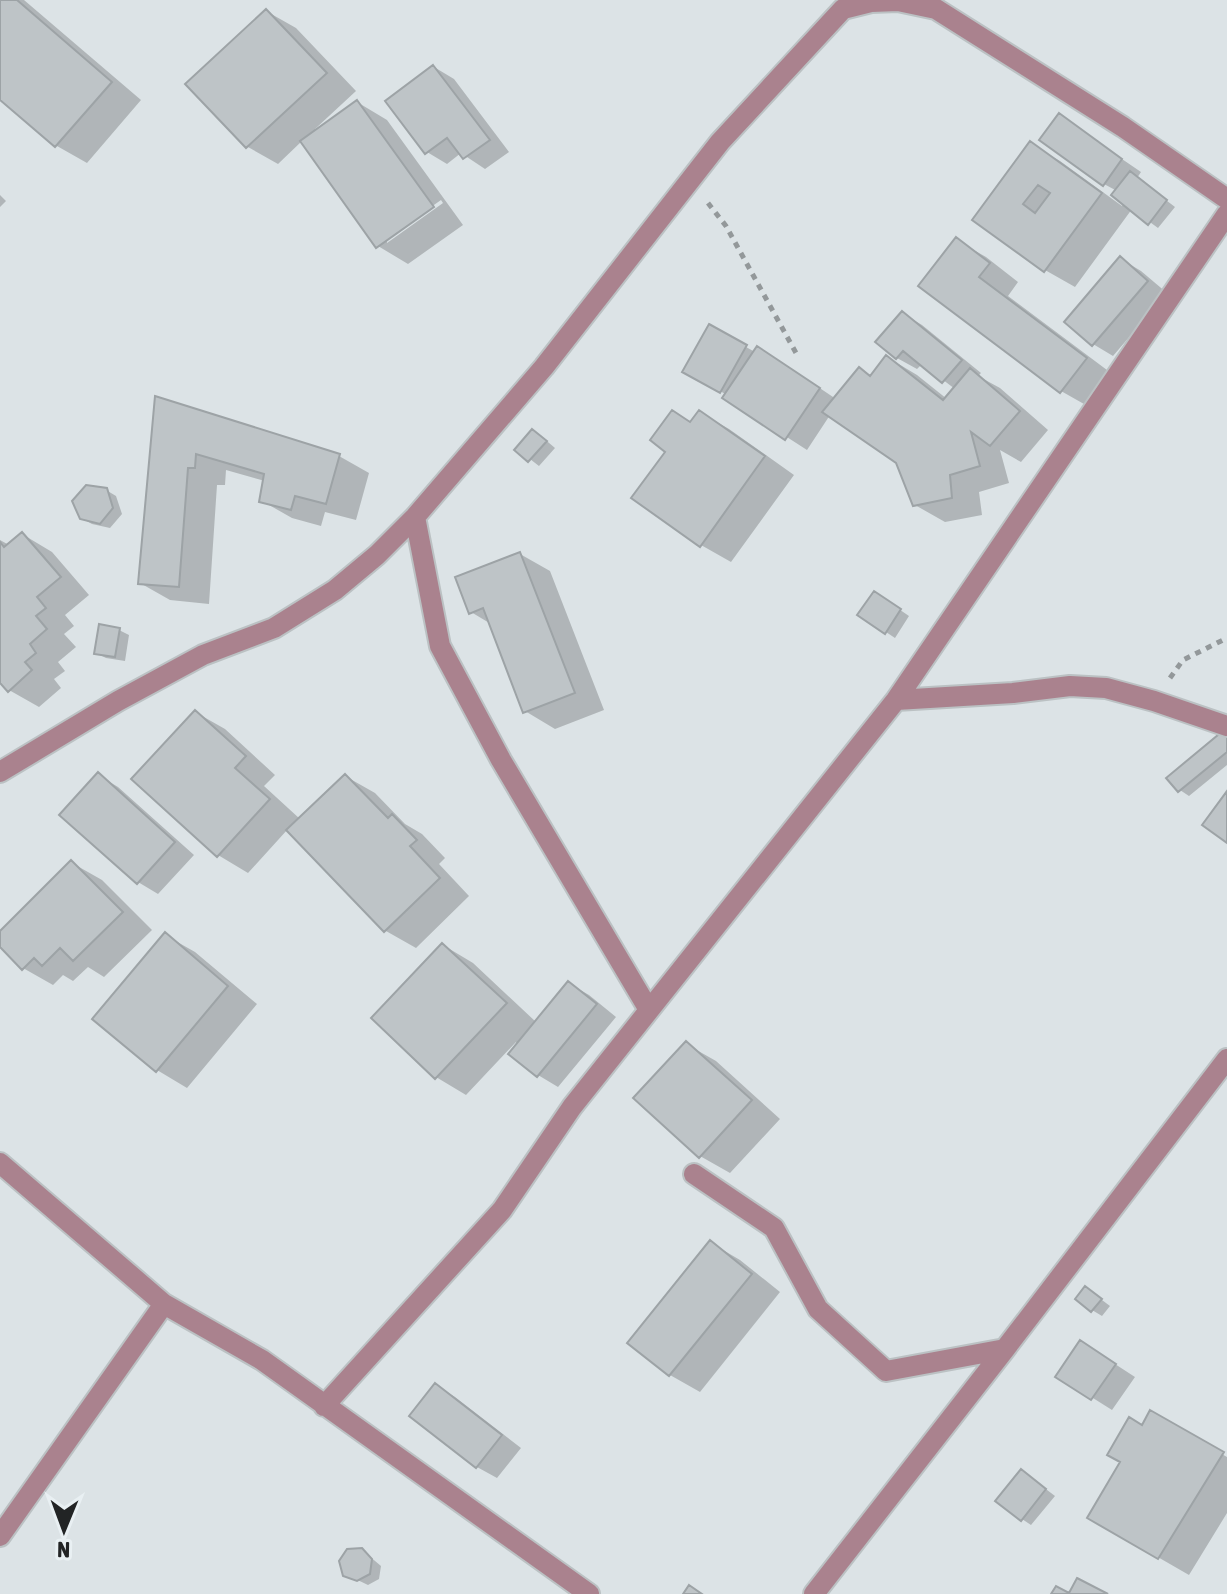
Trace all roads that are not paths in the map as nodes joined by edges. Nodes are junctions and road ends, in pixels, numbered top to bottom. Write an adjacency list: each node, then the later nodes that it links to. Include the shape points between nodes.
1 (912, 0): 2 (street)
2 (935, 5): 3 (street); 5 (street, via 871,2 843,9 720,142 544,367)
3 (1227, 199)
4 (1227, 214): 6 (street)
5 (415, 517): 8 (street, via 335,590 274,628 203,655); 9 (street, via 440,646)
6 (896, 700): 7 (street, via 1070,686 1106,688); 9 (street)
7 (1227, 726)
8 (0, 772)
9 (649, 1010): 15 (street, via 572,1107 502,1210)
10 (1227, 1059): 14 (street)
11 (0, 1163): 13 (street)
12 (694, 1174): 14 (street, via 774,1228 818,1309 886,1371)
13 (164, 1304): 15 (street, via 262,1360); 16 (street)
14 (1005, 1349): 18 (street)
15 (324, 1406): 17 (street)
16 (0, 1536)
17 (589, 1594)
18 (814, 1594)

